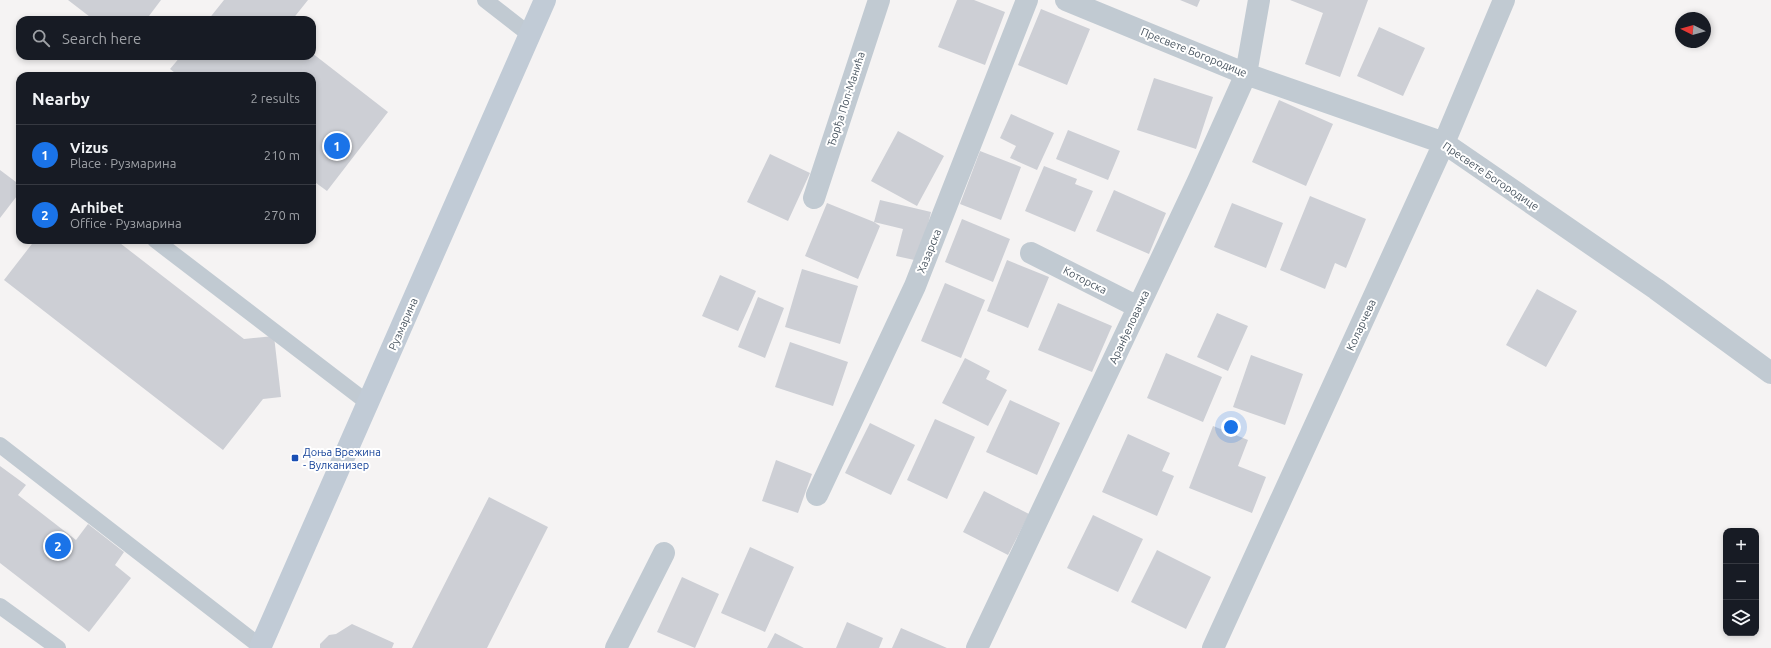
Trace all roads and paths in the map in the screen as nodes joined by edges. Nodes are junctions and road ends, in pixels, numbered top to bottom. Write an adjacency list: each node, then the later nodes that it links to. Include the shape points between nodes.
1 (485, 0): 8 (lane)
2 (545, 0): 8 (main road, Рузмарина)
3 (879, 0): 11 (street, Ђорђа Поп-Манића)
4 (1027, 0): 18 (street, Хазарска, via 915,286)
5 (1066, 0): 9 (street, Пресвете Богородице)
6 (1259, 0): 9 (street, Аранђеловачка)
7 (1504, 0): 10 (street, Коларчева)
8 (530, 35): 16 (main road, Рузмарина)
9 (1246, 74): 10 (street, Пресвете Богородице); 14 (street, Аранђеловачка)
10 (1444, 143): 15 (street, Пресвете Богородице, via 1656,288); 25 (street, Коларчева)
11 (814, 198)
12 (160, 244): 16 (lane)
13 (1031, 253): 14 (street, Которска)
14 (1138, 307): 24 (street, Аранђеловачка)
15 (1771, 373)
16 (368, 403): 22 (main road, Рузмарина)
17 (0, 445): 22 (lane)
18 (817, 495)
19 (664, 553): 23 (street)
20 (0, 606): 21 (lane)
21 (58, 648)
22 (260, 648)
23 (616, 648)
24 (977, 648)
25 (1213, 648)

